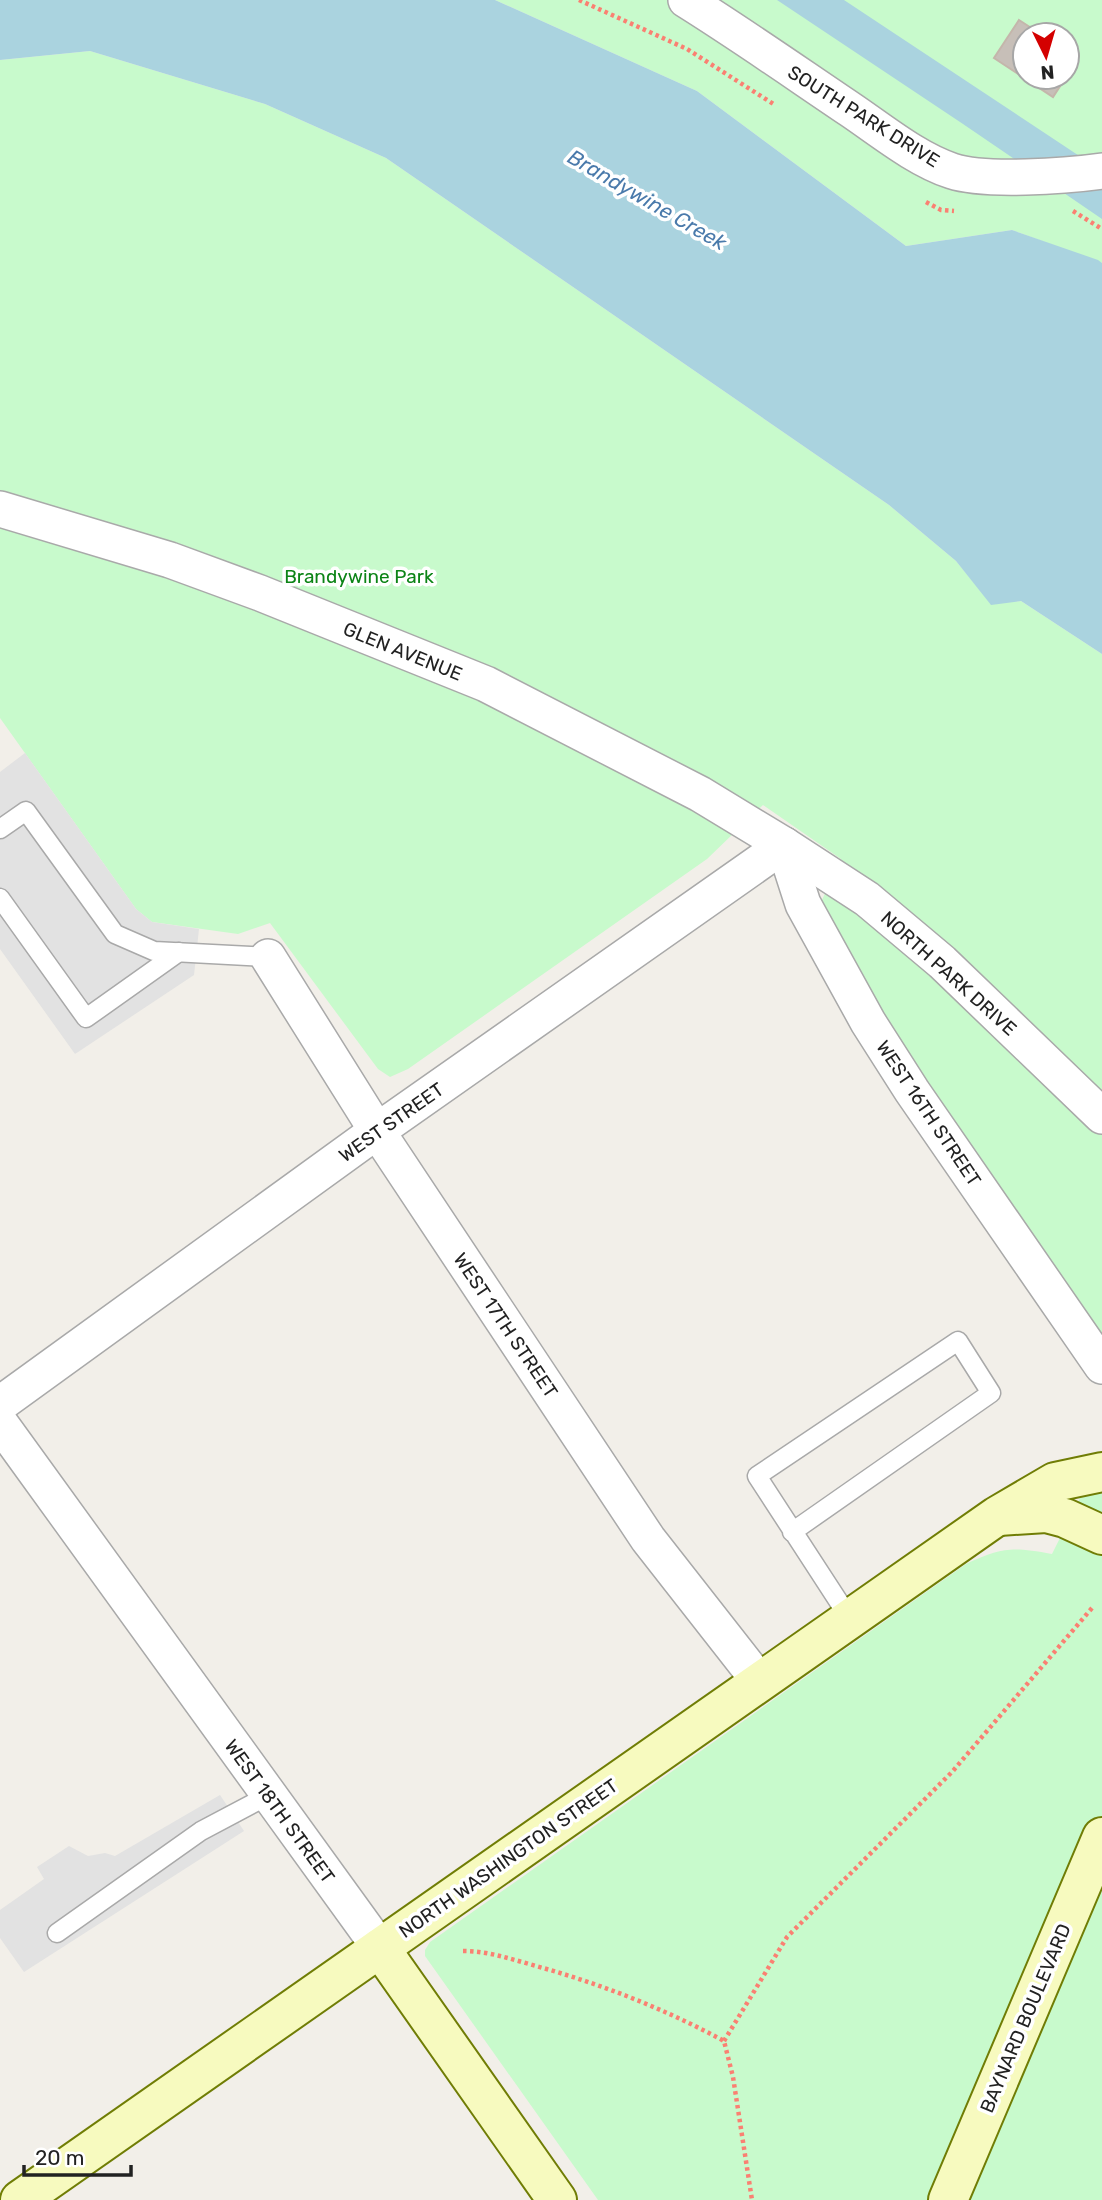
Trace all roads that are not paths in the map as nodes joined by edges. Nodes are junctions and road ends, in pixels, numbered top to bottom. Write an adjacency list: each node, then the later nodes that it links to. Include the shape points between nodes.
1 (686, 0): 2 (street, SOUTH PARK DRIVE, via 920,155 953,171 982,176)
2 (1102, 171)
3 (0, 509): 5 (street, GLEN AVENUE, via 260,593 486,684 688,788)
4 (0, 829): 7 (lane, via 26,811 115,934 154,951)
5 (784, 845): 9 (street, NORTH PARK DRIVE, via 867,899 942,962); 10 (street, WEST STREET); 11 (street, WEST 16TH STREET, via 803,904 868,1022)
6 (0, 898): 7 (lane, via 86,1018)
7 (178, 952): 8 (lane)
8 (268, 957): 10 (street, WEST 17TH STREET)
9 (1102, 1116)
10 (377, 1131): 12 (street, WEST STREET); 21 (street, WEST 17TH STREET, via 648,1539)
11 (1102, 1366)
12 (0, 1404)
13 (0, 1423): 22 (street, WEST 18TH STREET)
14 (1102, 1472): 16 (street, NORTH WASHINGTON STREET, via 1055,1482)
15 (1046, 1513): 16 (street); 18 (street); 19 (street)
16 (997, 1517): 20 (street, NORTH WASHINGTON STREET)
17 (792, 1532): 17 (lane, via 991,1393 958,1341 757,1476); 20 (lane)
18 (1102, 1535)
19 (1102, 1551)
20 (850, 1619): 21 (street, NORTH WASHINGTON STREET)
21 (760, 1682): 25 (street, NORTH WASHINGTON STREET)
22 (269, 1795): 24 (lane, via 201,1831); 25 (street, WEST 18TH STREET)
23 (1102, 1837): 28 (street, BAYNARD BOULEVARD)
24 (57, 1933)
25 (380, 1948): 26 (street, NORTH WASHINGTON STREET); 27 (street, WEST 18TH STREET)
26 (20, 2200)
27 (558, 2200)
28 (948, 2200)

